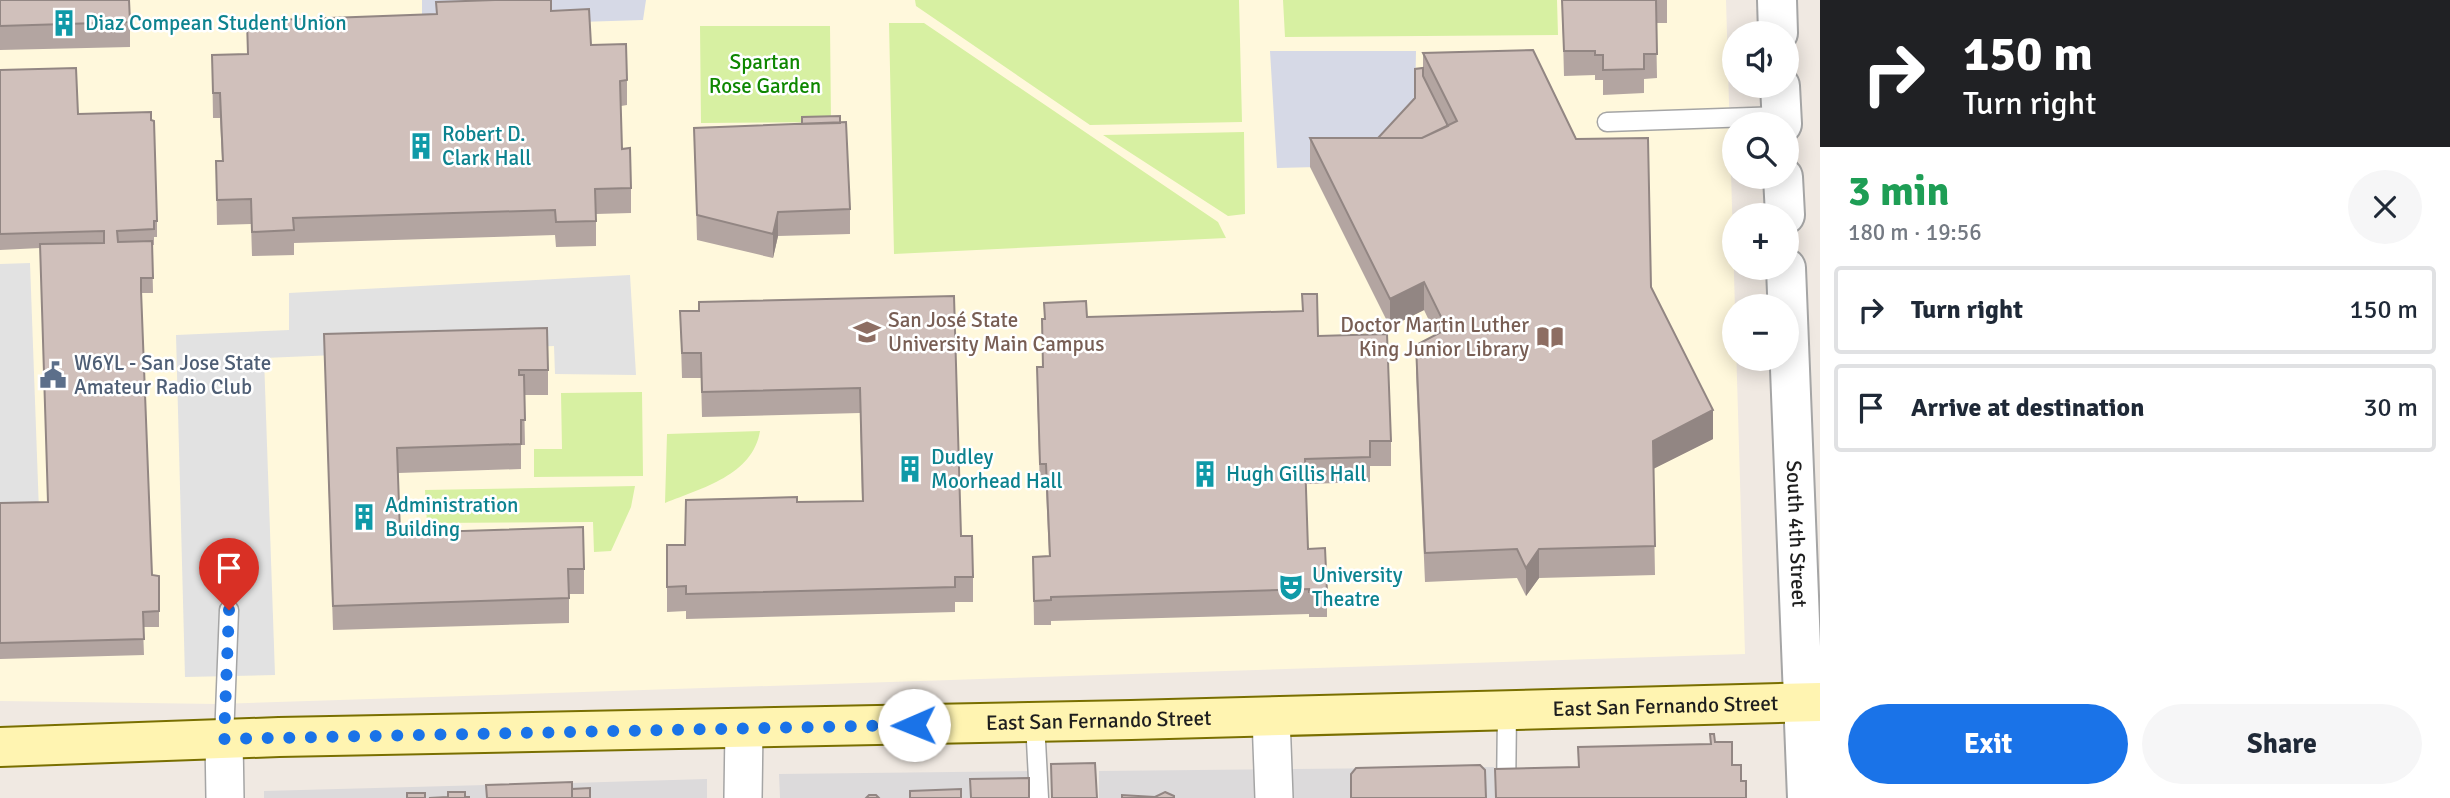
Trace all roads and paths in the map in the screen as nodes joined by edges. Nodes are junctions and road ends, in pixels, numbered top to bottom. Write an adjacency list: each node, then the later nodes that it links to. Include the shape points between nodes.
1 (1777, 0): 2 (street)
2 (1778, 21)
3 (1781, 109): 4 (lane)
4 (1607, 122)
5 (1786, 280): 7 (street, South 4th Street, via 1799,640)
6 (229, 610): 12 (lane)
7 (1812, 702): 8 (main road, East San Fernando Street); 19 (street, South 4th Street)
8 (1507, 711): 9 (main road, East San Fernando Street); 18 (lane)
9 (1271, 717): 10 (main road, East San Fernando Street); 17 (street)
10 (1035, 722): 11 (main road, East San Fernando Street); 16 (lane)
11 (744, 729): 12 (main road, East San Fernando Street); 15 (street)
12 (224, 739): 13 (main road, East San Fernando Street); 14 (street)
13 (0, 747)
14 (225, 798)
15 (743, 798)
16 (1039, 798)
17 (1274, 798)
18 (1506, 798)
19 (1807, 798)

